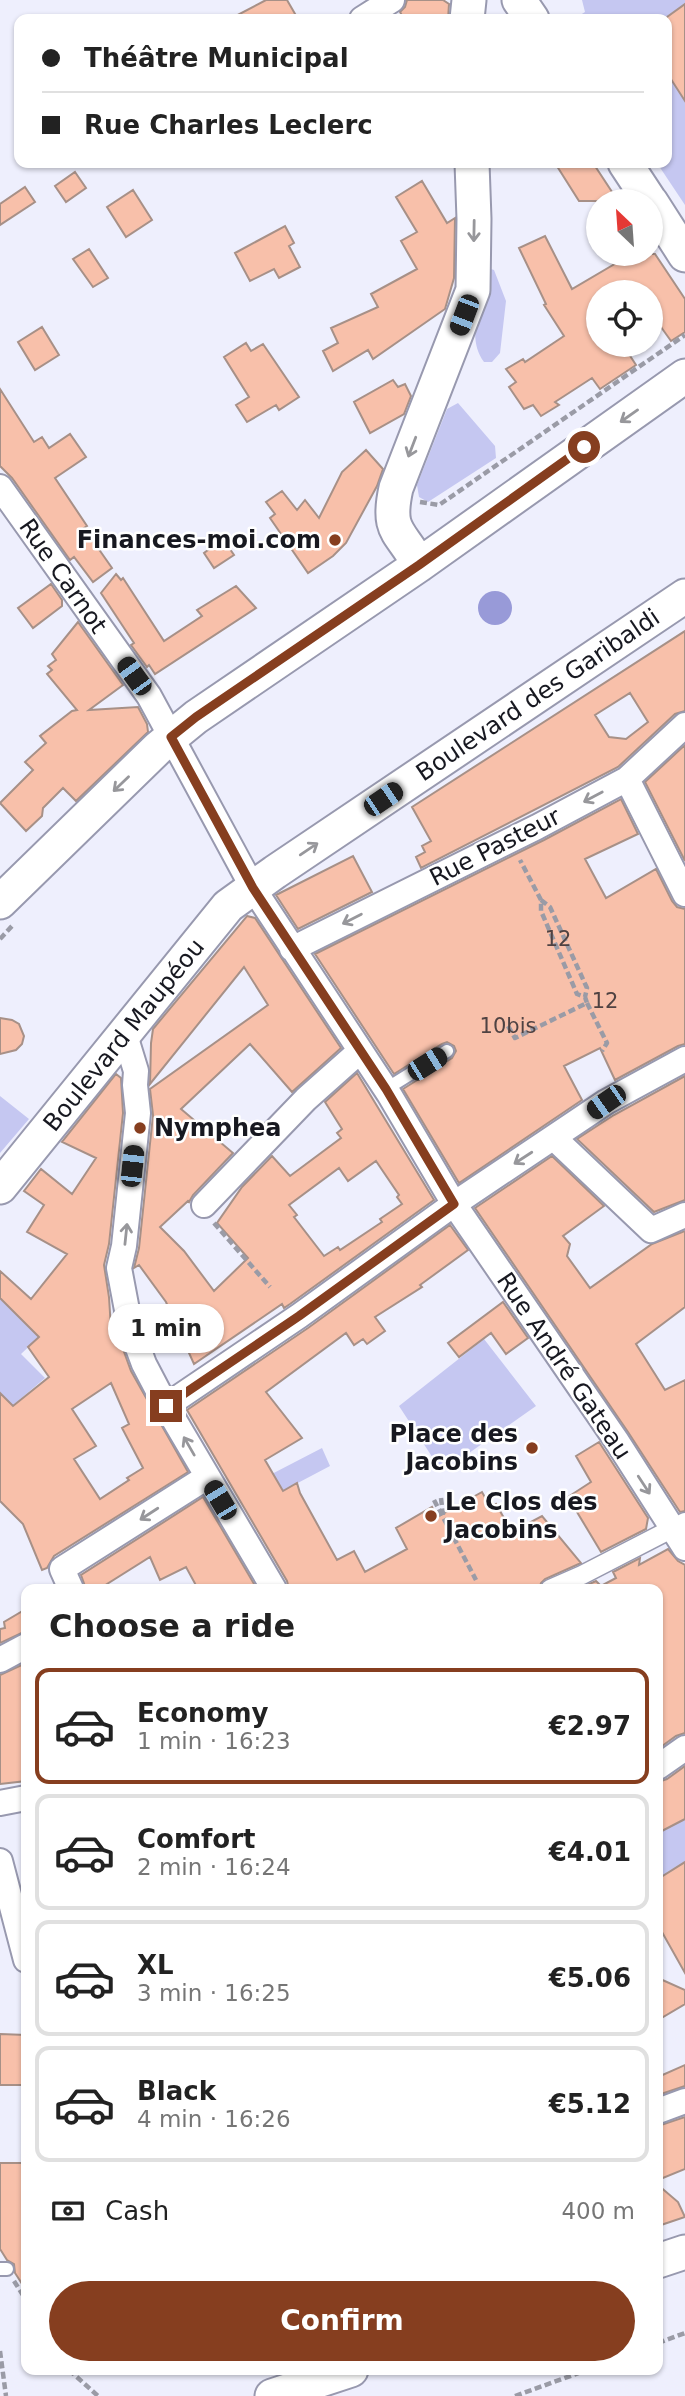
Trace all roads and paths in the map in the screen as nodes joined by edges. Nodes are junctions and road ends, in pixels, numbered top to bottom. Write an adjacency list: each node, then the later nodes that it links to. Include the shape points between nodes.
1 (392, 0): 2 (street)
2 (370, 14)
3 (472, 168): 11 (main road, one-way to 11, via 473,290)
4 (628, 168): 5 (main road)
5 (642, 189)
6 (663, 220): 7 (main road)
7 (685, 254)
8 (685, 335): 11 (path, via 439,505 414,501)
9 (685, 376): 12 (main road, one-way to 12)
10 (0, 487): 15 (street, Rue Carnot, via 149,696)
11 (392, 508): 12 (main road, via 393,522)
12 (419, 565): 15 (main road)
13 (685, 596): 18 (main road, Boulevard des Garibaldi, one-way to 13)
14 (685, 725): 16 (street, Rue Pasteur)
15 (183, 727): 18 (street, Rue Carnot); 21 (main road, one-way to 21)
16 (627, 779): 17 (street, Rue Pasteur, one-way to 17); 19 (street)
17 (501, 851): 20 (path); 22 (street, Rue Pasteur, one-way to 22)
18 (253, 888): 22 (street, Rue Carnot); 25 (main road, Boulevard Maupéou, via 228,906)
19 (685, 894)
20 (541, 900): 23 (path, via 541,911 578,994); 23 (path, via 550,907 587,988)
21 (0, 902)
22 (292, 949): 26 (street, Rue André Gateau)
23 (586, 1000): 24 (path, via 515,1038); 28 (path, via 607,1043)
24 (508, 1026)
25 (125, 1035): 32 (main road, Boulevard Maupéou); 37 (street, one-way to 25, via 131,1329 119,1268 138,1113 136,1071)
26 (360, 1051): 30 (street, Rue André Gateau); 33 (street, via 306,1099)
27 (447, 1051): 30 (lane)
28 (602, 1051)
29 (685, 1059): 31 (street, via 606,1102)
30 (386, 1089): 34 (street, Rue André Gateau)
31 (554, 1138): 34 (street, one-way to 34); 35 (street, via 651,1230)
32 (0, 1187)
33 (209, 1200): 36 (path, via 217,1228)
34 (454, 1204): 37 (street); 42 (street, Rue André Gateau, one-way to 42)
35 (685, 1215)
36 (270, 1287)
37 (166, 1406): 38 (street, one-way to 37)
38 (207, 1477): 44 (street, one-way to 44, via 62,1569); 45 (street)
39 (441, 1498): 41 (path)
40 (434, 1500): 41 (path)
41 (443, 1520): 43 (path)
42 (681, 1533): 46 (street)
43 (476, 1580)
44 (69, 1584)
45 (271, 1584)
46 (562, 1584)
47 (21, 1649): 48 (street)
48 (0, 1660)
49 (685, 1748): 50 (street)
50 (663, 1763)
51 (21, 1799): 52 (street)
52 (0, 1803)
53 (0, 1861): 54 (street)
54 (21, 1941)
55 (685, 2101): 56 (street)
56 (663, 2109)
57 (685, 2252): 58 (main road)
58 (663, 2260)
59 (685, 2333): 60 (path)
60 (663, 2341)
61 (0, 2351): 65 (path)
62 (75, 2375): 66 (path)
63 (336, 2375): 67 (main road)
64 (573, 2375): 68 (path)
65 (6, 2396)
66 (98, 2396)
67 (272, 2396)
68 (515, 2396)

